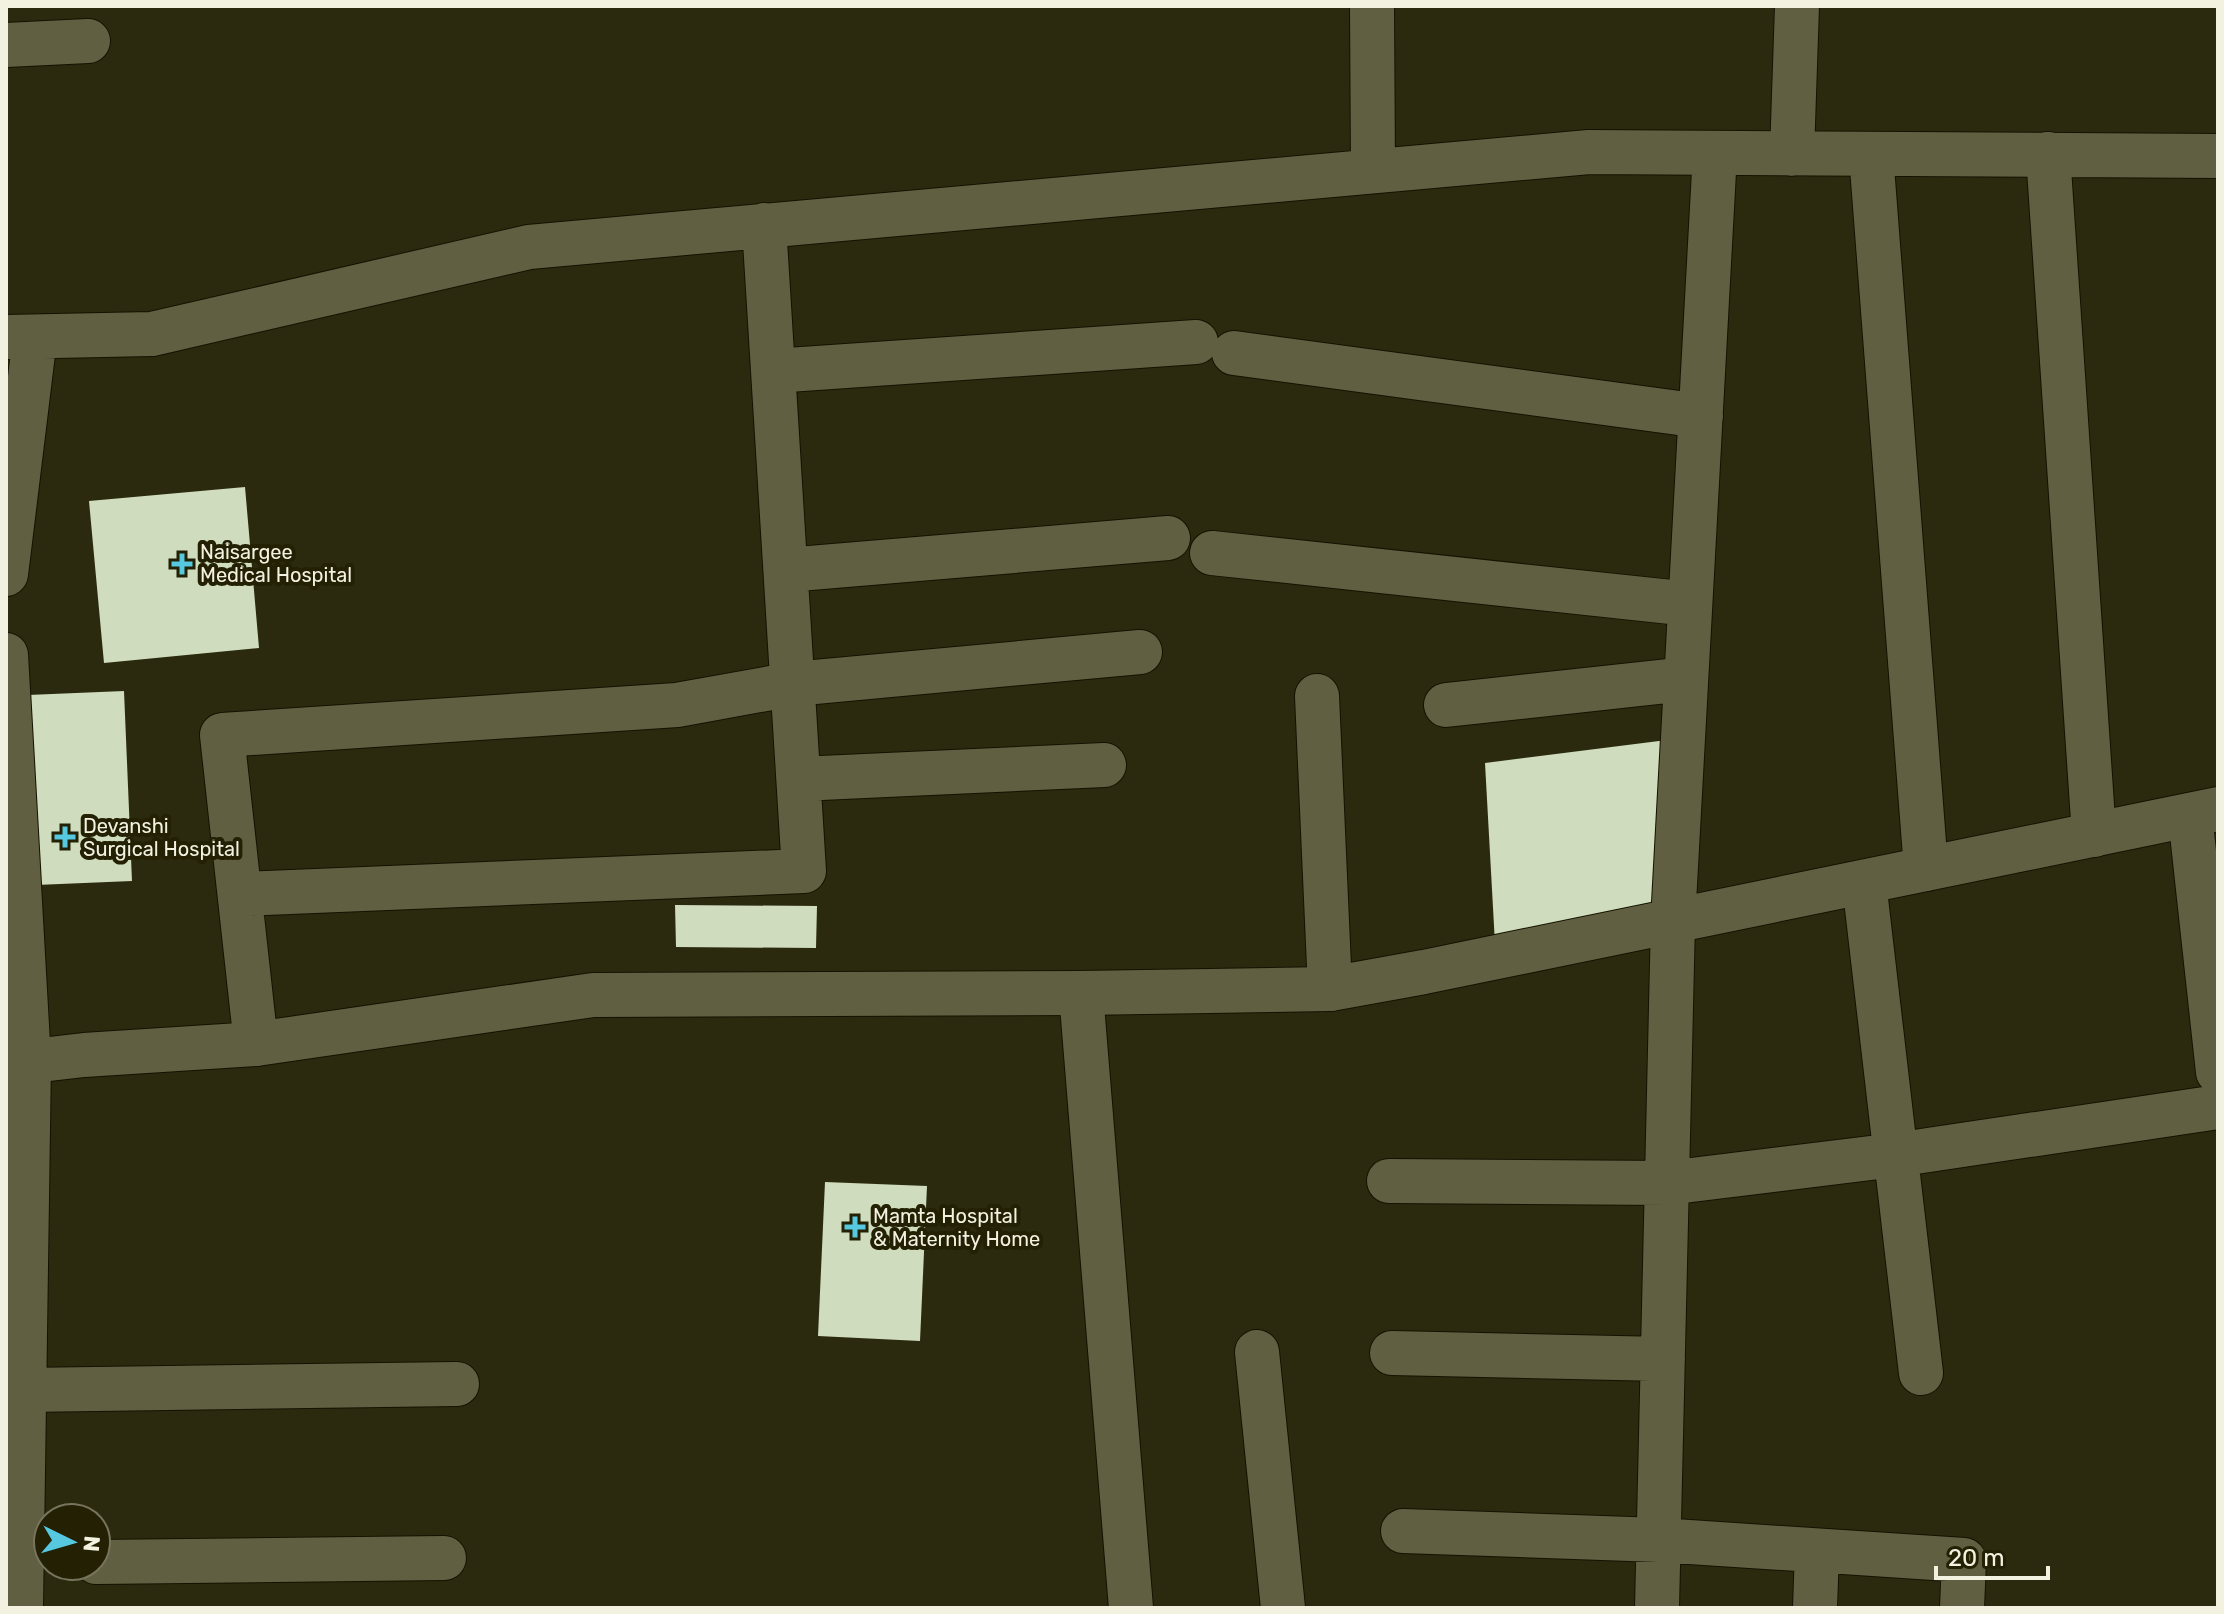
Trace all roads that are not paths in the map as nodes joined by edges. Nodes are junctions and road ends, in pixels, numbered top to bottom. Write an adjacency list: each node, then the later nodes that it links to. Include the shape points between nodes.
1 (1372, 6): 10 (street)
2 (1797, 6): 6 (street)
3 (88, 41): 4 (street)
4 (6, 45)
5 (1715, 153): 6 (street); 10 (street, via 1589,152); 14 (street)
6 (1792, 154): 7 (street)
7 (1871, 154): 8 (street); 31 (street)
8 (2048, 154): 9 (street); 30 (street)
9 (2218, 156)
10 (1373, 171): 11 (street)
11 (764, 225): 12 (street, via 529,247 152,334); 13 (street)
12 (20, 337): 18 (street)
13 (773, 371): 14 (street, via 1215,347); 17 (street)
14 (1701, 416): 19 (street)
15 (1168, 538): 17 (street)
16 (1212, 553): 19 (street)
17 (786, 570): 23 (street)
18 (6, 574)
19 (1690, 604): 22 (street)
20 (1140, 652): 23 (street)
21 (6, 655): 29 (street)
22 (1686, 679): 25 (street); 34 (street)
23 (793, 684): 27 (street); 33 (street, via 677,705 222,735)
24 (1317, 696): 35 (street)
25 (1446, 705)
26 (1104, 765): 27 (street)
27 (799, 779): 33 (street, via 804,871)
28 (2204, 812): 30 (street); 39 (street)
29 (11, 816): 38 (street)
30 (2094, 835): 31 (street)
31 (1926, 869): 32 (street)
32 (1864, 882): 34 (street); 41 (street)
33 (240, 894): 37 (street)
34 (1673, 921): 35 (street); 43 (street)
35 (1330, 989): 36 (street)
36 (1081, 993): 37 (street, via 593,995); 59 (street)
37 (256, 1044): 38 (street)
38 (17, 1063): 44 (street)
39 (2218, 1072)
40 (2218, 1107): 41 (street)
41 (1895, 1155): 43 (street); 48 (street)
42 (1389, 1181): 43 (street)
43 (1667, 1183): 47 (street)
44 (16, 1338): 50 (street)
45 (1257, 1352): 60 (street)
46 (1392, 1353): 47 (street)
47 (1663, 1359): 53 (street)
48 (1921, 1373)
49 (457, 1384): 50 (street)
50 (24, 1390): 51 (street)
51 (32, 1516)
52 (1403, 1531): 53 (street)
53 (1659, 1540): 54 (street); 61 (street)
54 (1817, 1551): 62 (street); 63 (street, via 1964,1560)
55 (444, 1558): 56 (street)
56 (112, 1562)
57 (32, 1573): 58 (street)
58 (21, 1608)
59 (1131, 1608)
60 (1283, 1608)
61 (1657, 1608)
62 (1815, 1608)
63 (1962, 1608)

